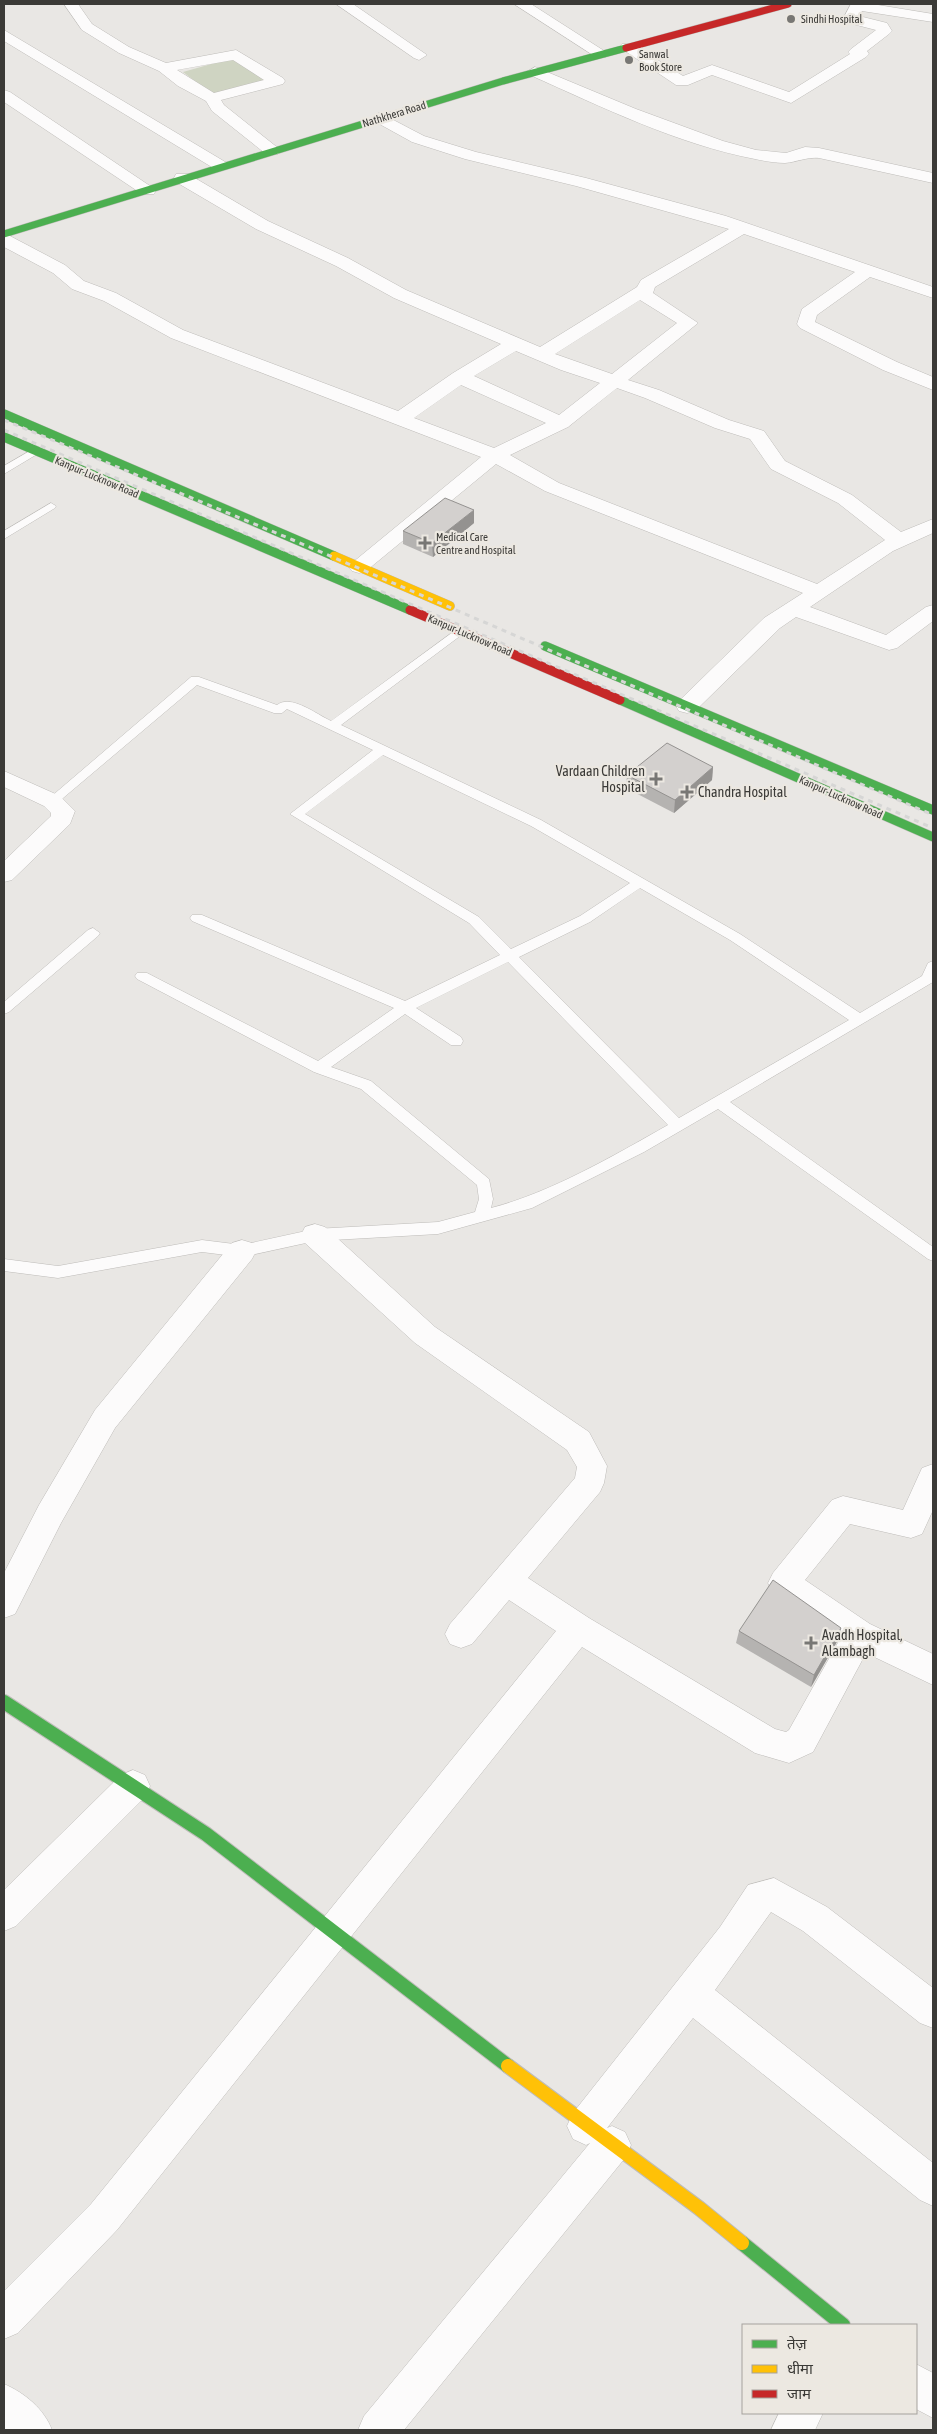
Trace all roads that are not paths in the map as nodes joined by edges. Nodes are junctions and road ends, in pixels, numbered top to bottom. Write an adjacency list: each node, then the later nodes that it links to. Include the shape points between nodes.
1 (71, 4): 11 (street, via 87,27 124,50)
2 (343, 4): 10 (street)
3 (520, 4): 9 (street)
4 (788, 4): 8 (main road, Nathkhera Road)
5 (850, 5): 6 (street); 8 (street, via 850,18 882,26 884,31 856,52 861,54 791,98 712,70 682,82)
6 (933, 18)
7 (4, 35): 17 (street)
8 (627, 47): 9 (main road, Nathkhera Road)
9 (601, 54): 12 (main road, Nathkhera Road)
10 (419, 55)
11 (164, 68): 14 (street); 14 (street, via 236,55 277,81)
12 (535, 72): 15 (main road, Nathkhera Road); 19 (street, via 664,126 759,157 785,159 800,157 805,152 819,153)
13 (4, 95): 20 (street)
14 (212, 98): 16 (street, via 218,108)
15 (380, 118): 16 (main road, Nathkhera Road); 21 (street, via 418,139 471,156 580,182)
16 (272, 151): 17 (main road, Nathkhera Road)
17 (222, 166): 18 (main road, Nathkhera Road)
18 (182, 178): 20 (main road, Nathkhera Road); 27 (street, via 262,225 342,262 400,294)
19 (933, 178)
20 (148, 190): 22 (main road, Nathkhera Road)
21 (742, 228): 24 (street); 25 (street, via 647,284)
22 (4, 234)
23 (4, 240): 33 (street, via 59,269 78,285 110,297 177,334)
24 (868, 271): 26 (street); 31 (street, via 808,313 806,324)
25 (646, 289): 28 (street); 30 (street, via 644,295 689,323)
26 (933, 292)
27 (516, 343): 28 (street); 29 (street)
28 (542, 354): 30 (street)
29 (460, 377): 33 (street); 34 (street)
30 (616, 382): 34 (street); 44 (street, via 757,435 778,464 846,499)
31 (933, 384)
32 (4, 414): 39 (main road, Kanpur-Lucknow Road)
33 (401, 418): 37 (street)
34 (561, 423): 37 (street)
35 (4, 437): 36 (main road, Kanpur-Lucknow Road)
36 (35, 451): 38 (lane); 40 (main road, Kanpur-Lucknow Road)
37 (495, 455): 45 (street); 46 (street, via 552,487)
38 (4, 471)
39 (148, 476): 40 (main road); 45 (main road, Kanpur-Lucknow Road)
40 (128, 490): 50 (main road, Kanpur-Lucknow Road)
41 (51, 506): 43 (lane)
42 (933, 525): 44 (street)
43 (4, 536)
44 (899, 541): 46 (street)
45 (359, 567): 47 (main road, Kanpur-Lucknow Road)
46 (819, 592): 48 (street)
47 (458, 609)
48 (794, 609): 49 (street, via 889,643); 52 (street, via 772,623)
49 (933, 611)
50 (460, 631): 53 (lane); 58 (main road, Kanpur-Lucknow Road)
51 (530, 640): 52 (main road, Kanpur-Lucknow Road)
52 (687, 706): 57 (main road, Kanpur-Lucknow Road)
53 (332, 726): 54 (lane); 56 (lane, via 286,704 278,710 195,680)
54 (382, 750): 60 (lane, via 536,823); 63 (lane, via 296,814 474,920)
55 (4, 778): 56 (street)
56 (52, 801): 59 (street, via 63,811 62,820)
57 (933, 810)
58 (933, 837)
59 (4, 874)
60 (640, 882): 63 (lane, via 585,919); 68 (lane, via 735,937)
61 (197, 918): 66 (lane)
62 (93, 934): 67 (lane)
63 (509, 956): 66 (lane); 72 (lane)
64 (933, 966): 68 (lane, via 928,979)
65 (142, 976): 70 (lane)
66 (405, 1007): 69 (lane); 70 (lane)
67 (4, 1009)
68 (860, 1020): 71 (lane)
69 (456, 1041)
70 (319, 1068): 73 (lane, via 366,1085 484,1183 486,1199)
71 (719, 1102): 72 (lane); 76 (lane)
72 (678, 1126): 73 (lane, via 527,1204)
73 (482, 1216): 74 (lane, via 438,1228)
74 (315, 1235): 75 (lane); 79 (street, via 425,1335 578,1441 592,1466 588,1483)
75 (242, 1251): 77 (lane, via 202,1246 58,1272); 80 (street, via 105,1419 50,1514)
76 (933, 1255)
77 (4, 1265)
78 (933, 1477): 83 (street, via 911,1525 843,1509 784,1583)
79 (506, 1581): 81 (street); 82 (street)
80 (4, 1604)
81 (578, 1628): 83 (street, via 767,1742 789,1748 801,1741); 88 (street)
82 (461, 1634)
83 (859, 1634): 84 (street)
84 (933, 1670)
85 (4, 1702): 86 (main road)
86 (133, 1786): 87 (street); 88 (main road, via 206,1834)
87 (4, 1914)
88 (333, 1931): 91 (main road); 93 (street, via 104,2217)
89 (690, 1993): 90 (street, via 760,1897 774,1895 815,1919); 91 (street); 92 (street)
90 (933, 2010)
91 (599, 2136): 94 (main road, via 699,2208); 100 (street)
92 (933, 2187)
93 (4, 2319)
94 (842, 2324)
95 (917, 2385): 96 (street)
96 (933, 2398)
97 (4, 2404): 99 (street)
98 (802, 2414): 101 (street)
99 (32, 2430)
100 (378, 2430)
101 (791, 2430)

